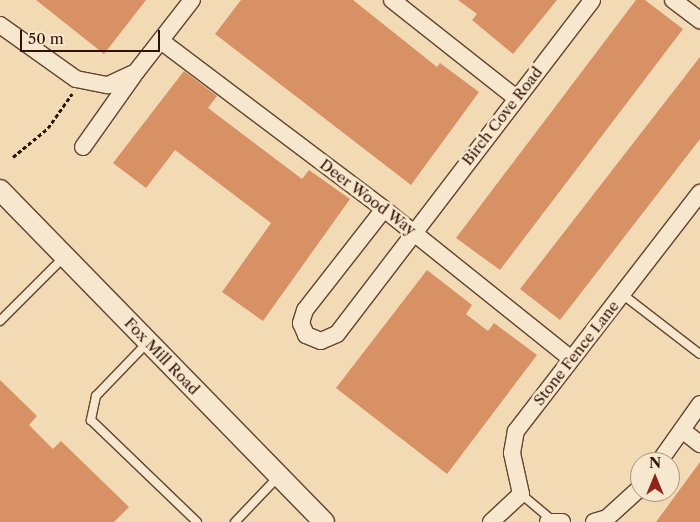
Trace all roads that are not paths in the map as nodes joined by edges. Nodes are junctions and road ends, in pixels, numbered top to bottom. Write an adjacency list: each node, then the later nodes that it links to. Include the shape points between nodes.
1 (192, 0): 7 (street)
2 (392, 0): 9 (street)
3 (592, 0): 9 (street, Birch Cove Road)
4 (673, 0): 5 (street)
5 (700, 20)
6 (0, 25): 8 (street, via 76,79 92,84 120,82)
7 (160, 41): 8 (street); 13 (street, Deer Wood Way)
8 (136, 72): 10 (street)
9 (516, 98): 14 (street, Birch Cove Road)
10 (83, 146)
11 (0, 190): 15 (street, Fox Mill Road)
12 (700, 192): 16 (street, Stone Fence Lane)
13 (384, 209): 14 (street, Deer Wood Way); 14 (street, Birch Cove Road, via 305,310 301,322 306,335 321,341 337,334)
14 (414, 232): 20 (street, Deer Wood Way)
15 (65, 256): 17 (lane); 18 (street, Fox Mill Road)
16 (622, 294): 19 (lane); 20 (street, Stone Fence Lane)
17 (0, 321)
18 (148, 342): 25 (street, Fox Mill Road); 29 (lane, via 96,396 91,420)
19 (700, 354)
20 (571, 359): 26 (street, Stone Fence Lane, via 516,431 512,453)
21 (700, 404): 22 (street)
22 (682, 430): 23 (street); 24 (street)
23 (700, 444)
24 (666, 452)
25 (279, 476): 30 (lane); 31 (street, Fox Mill Road)
26 (521, 494): 28 (lane); 32 (street)
27 (630, 497): 33 (street, via 607,518)
28 (554, 521)
29 (197, 522)
30 (235, 522)
31 (324, 522)
32 (491, 522)
33 (594, 522)

